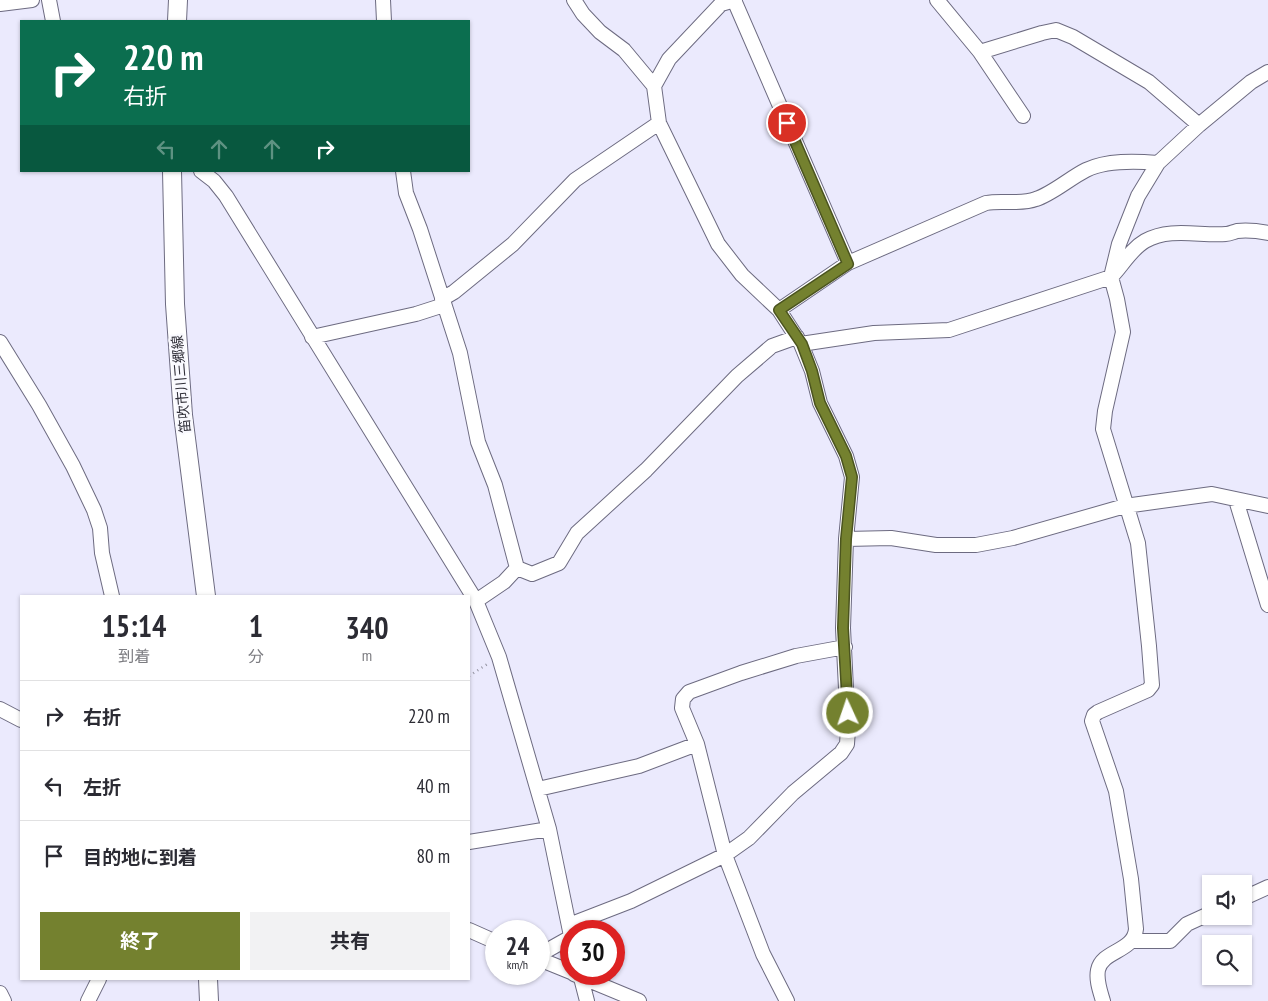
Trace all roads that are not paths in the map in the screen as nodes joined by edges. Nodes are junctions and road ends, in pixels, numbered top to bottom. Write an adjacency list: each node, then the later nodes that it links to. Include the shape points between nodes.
1 (32, 0): 8 (street)
2 (50, 0): 9 (street)
3 (178, 0): 10 (main road)
4 (383, 0): 11 (street)
5 (574, 0): 14 (street, via 583,14 624,50)
6 (937, 0): 12 (street)
7 (728, 1): 14 (street, via 669,59); 23 (street)
8 (0, 4)
9 (53, 20)
10 (177, 20)
11 (384, 20)
12 (980, 52): 15 (street); 17 (street, via 1056,30 1073,36 1149,82)
13 (1268, 72): 17 (street)
14 (654, 86): 16 (street)
15 (1023, 116)
16 (659, 123): 25 (street, via 575,180 513,244); 26 (street, via 718,244 742,275)
17 (1199, 125): 18 (street)
18 (1158, 163): 23 (street, via 1125,161 1088,169 1035,200 986,203); 24 (street, via 1138,196)
19 (172, 172): 36 (main road, 笛吹市川三郷線, via 175,304 182,406)
20 (202, 172): 27 (street, via 226,196)
21 (403, 172): 25 (street, via 406,193)
22 (1268, 233): 24 (street, via 1158,236 1135,249)
23 (848, 264): 26 (street)
24 (1110, 277): 28 (street, via 949,330); 31 (street, via 1123,332 1102,429)
25 (443, 302): 27 (street, via 416,314); 34 (street, via 460,353 478,442 495,485)
26 (779, 310): 28 (street)
27 (312, 337): 37 (street)
28 (799, 341): 33 (street, via 812,371 820,403 846,456 852,477); 34 (street, via 772,346 737,376 646,470 578,533 559,563 532,574)
29 (0, 342): 35 (street, via 73,466 94,510)
30 (1236, 500): 31 (street, via 1212,494); 32 (street); 38 (street)
31 (1125, 506): 33 (street, via 976,546 936,545 891,538); 54 (street, via 1138,544 1152,685 1148,690 1098,712 1092,721 1116,791 1131,879 1136,930)
32 (1268, 506)
33 (846, 539): 39 (street)
34 (517, 568): 37 (street, via 504,582)
35 (112, 595)
36 (206, 595)
37 (476, 601): 43 (street, via 499,657)
38 (1268, 605)
39 (845, 647): 42 (street, via 796,656 690,692 683,699 682,708); 46 (street, via 848,729 841,754 793,793 749,838)
40 (0, 709): 41 (street)
41 (20, 719)
42 (697, 744): 43 (street, via 639,766); 46 (street)
43 (538, 790): 44 (street)
44 (549, 828): 45 (street); 50 (street)
45 (470, 842)
46 (725, 855): 51 (street); 65 (street, via 763,954)
47 (1268, 887): 48 (street)
48 (1252, 894)
49 (1202, 917): 54 (street, via 1187,924 1170,941)
50 (567, 920)
51 (595, 920)
52 (470, 930): 53 (street)
53 (485, 937)
54 (1132, 941): 66 (street, via 1104,960 1098,968)
55 (98, 980): 61 (street)
56 (208, 980): 62 (main road)
57 (581, 985): 63 (street)
58 (602, 985): 64 (street)
59 (0, 993): 60 (street)
60 (4, 1001)
61 (88, 1001)
62 (209, 1001)
63 (587, 1001)
64 (639, 1001)
65 (787, 1001)
66 (1102, 1001)

